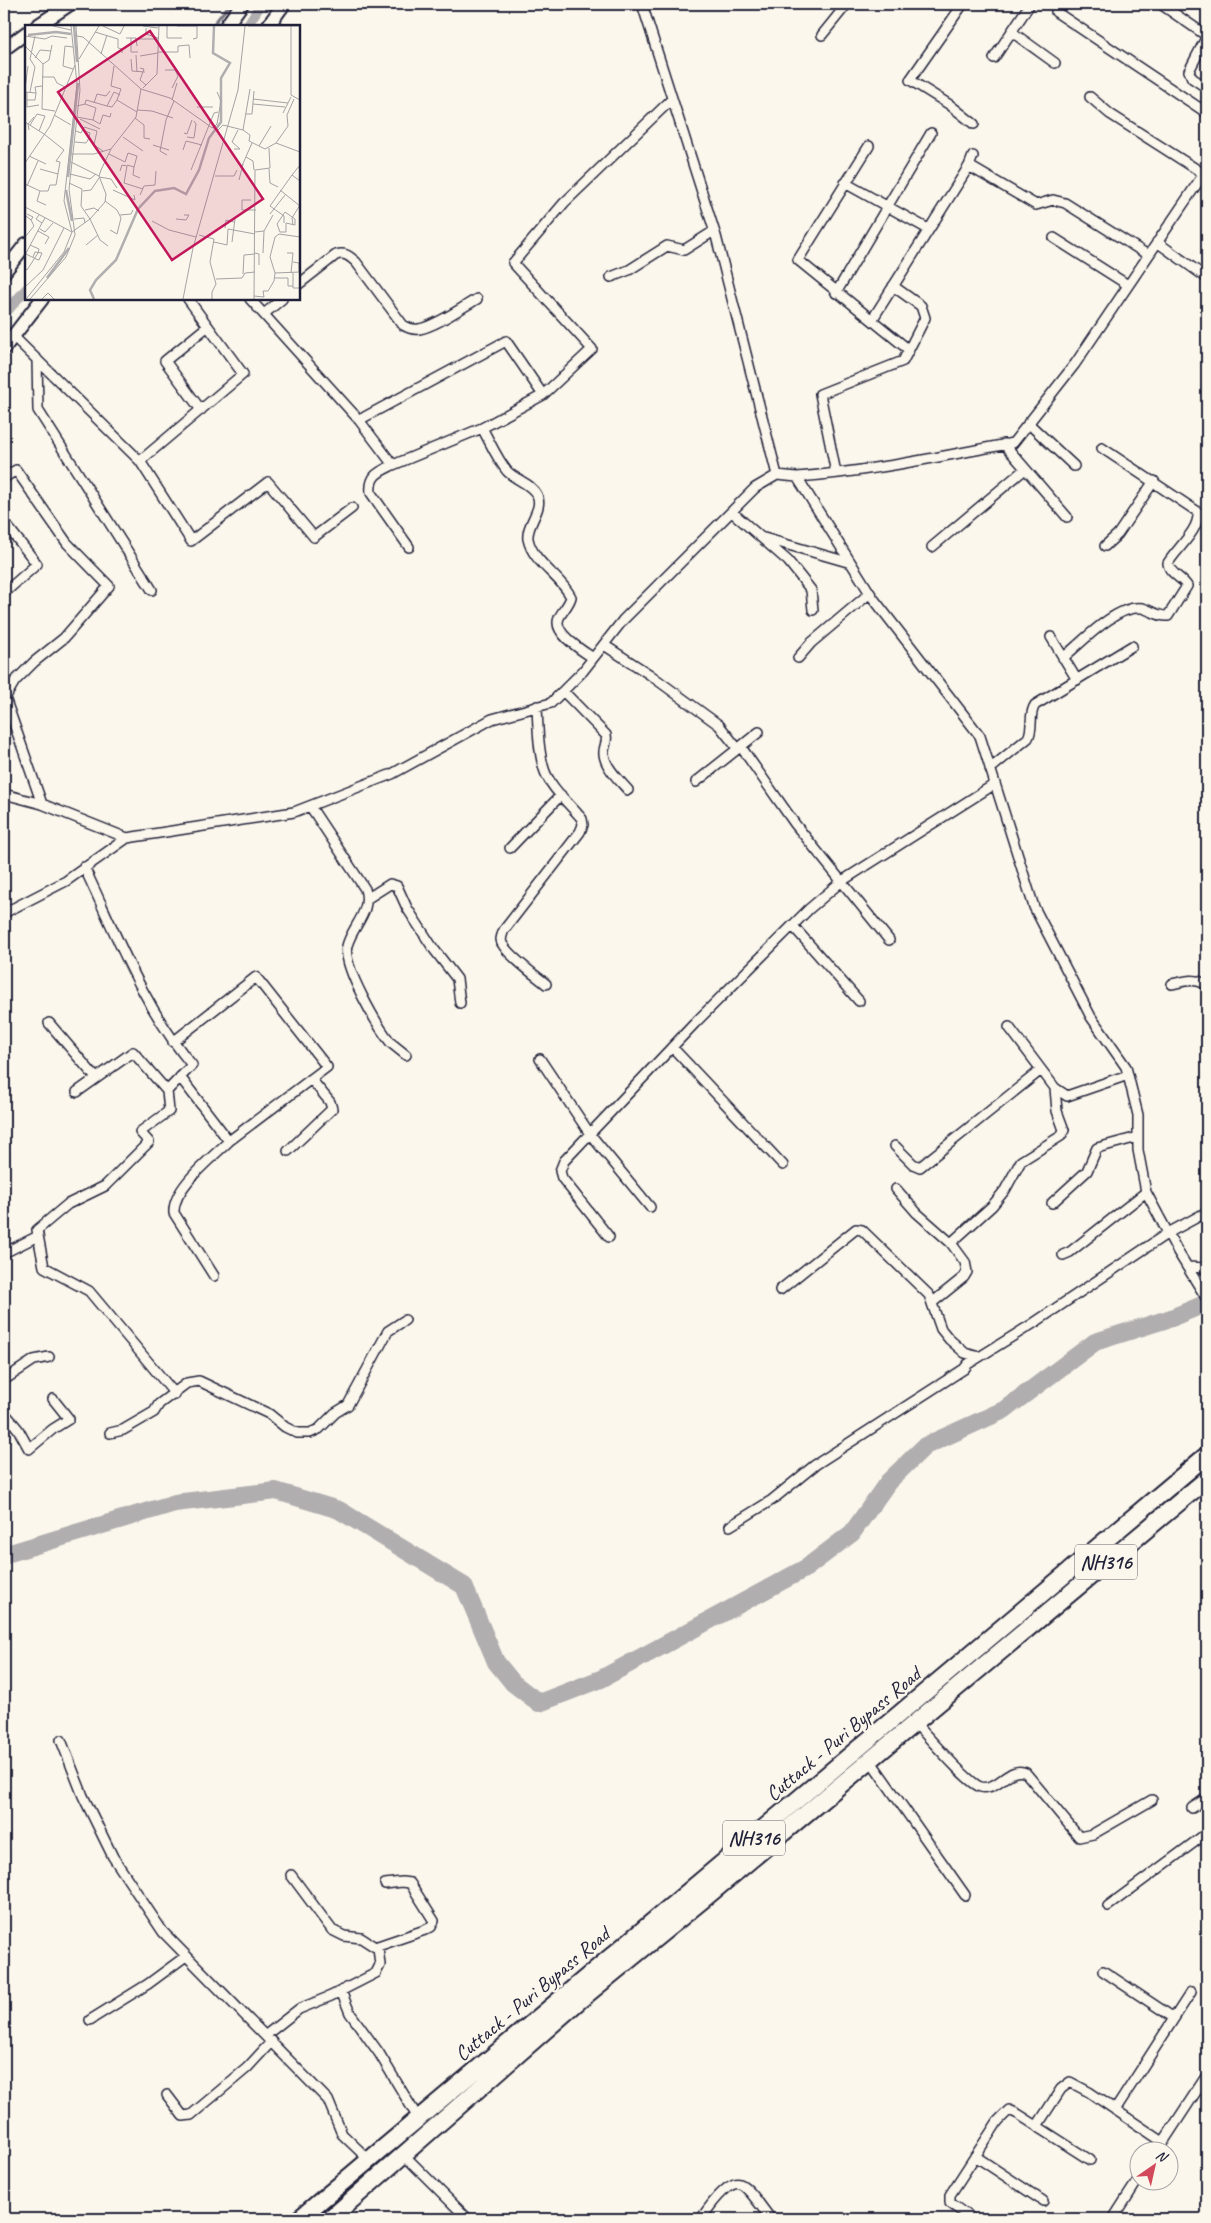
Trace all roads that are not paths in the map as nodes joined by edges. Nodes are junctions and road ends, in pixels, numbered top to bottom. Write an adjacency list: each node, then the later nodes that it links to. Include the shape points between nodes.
1 (70, 4): 10 (street)
2 (242, 4): 11 (street)
3 (284, 4): 12 (street)
4 (642, 4): 21 (street)
5 (847, 4): 15 (street)
6 (963, 4): 23 (street, via 910,80)
7 (1030, 4): 13 (street)
8 (1163, 4): 19 (street, via 1206,36 1189,71 1192,78)
9 (1056, 12): 22 (street)
10 (38, 25)
11 (227, 25)
12 (269, 25)
13 (1012, 32): 17 (street); 18 (street)
14 (25, 35): 16 (street)
15 (822, 35)
16 (4, 49)
17 (994, 58)
18 (1055, 63)
19 (1207, 88)
20 (1090, 97): 28 (street, via 1110,114)
21 (671, 100): 32 (street); 56 (street, via 564,203 513,263 592,349)
22 (1207, 113)
23 (974, 124)
24 (931, 133): 30 (street)
25 (869, 146): 29 (street)
26 (973, 156): 27 (street)
27 (969, 166): 31 (street); 36 (street, via 1036,205 1053,200 1065,203)
28 (1206, 171): 34 (street)
29 (845, 183): 30 (street); 43 (street, via 798,260)
30 (887, 208): 31 (street); 43 (street)
31 (928, 229): 42 (street)
32 (714, 231): 38 (street, via 684,250 667,246 629,270); 68 (street)
33 (1054, 238): 41 (street)
34 (1156, 242): 36 (street); 39 (street)
35 (25, 245): 37 (street)
36 (1148, 255): 41 (street)
37 (4, 272)
38 (611, 277)
39 (1207, 278)
40 (300, 283): 44 (street, via 336,255 347,255 356,262 403,325 414,329 442,319)
41 (1128, 285): 59 (street, via 1075,364)
42 (893, 286): 50 (street); 54 (street, via 921,306 925,318)
43 (836, 293): 50 (street)
44 (477, 299)
45 (41, 300): 52 (street)
46 (189, 300): 51 (street)
47 (251, 300): 49 (street)
48 (281, 300): 49 (street)
49 (264, 314): 58 (street)
50 (872, 320): 54 (street)
51 (208, 326): 57 (street, via 243,374); 57 (street, via 166,361)
52 (13, 336): 53 (street); 55 (street)
53 (4, 348)
54 (909, 350): 67 (street, via 903,361 820,394)
55 (37, 359): 63 (street); 81 (street, via 38,410)
56 (543, 395): 58 (street, via 506,341); 60 (street)
57 (201, 410): 63 (street)
58 (359, 420): 64 (street)
59 (1028, 422): 61 (street, via 1013,443); 65 (street)
60 (482, 428): 64 (street); 88 (street, via 506,469 537,495 539,501 529,541 540,562 571,597 559,619 559,628)
61 (1004, 444): 66 (street); 67 (street)
62 (1102, 448): 71 (street)
63 (140, 461): 72 (street, via 191,541 268,482 314,537)
64 (394, 465): 78 (street, via 379,472 370,484 372,493)
65 (1074, 466)
66 (1025, 468): 74 (street); 79 (street)
67 (836, 473): 69 (street)
68 (777, 475): 69 (street); 73 (street, via 755,488)
69 (797, 477): 80 (street)
70 (4, 478): 102 (street, via 16,470 67,543 109,586 64,638 15,681 4,698)
71 (1154, 481): 77 (street, via 1118,534); 90 (street, via 1198,512 1197,522 1168,563 1170,570 1184,580 1186,589 1168,616 1143,608 1123,612 1104,622)
72 (352, 508)
73 (732, 512): 76 (street); 86 (street, via 623,620)
74 (1067, 518)
75 (4, 522): 82 (street, via 37,564)
76 (761, 538): 80 (street); 84 (street, via 788,561 811,590)
77 (1105, 546)
78 (409, 547)
79 (932, 547)
80 (851, 563): 83 (street)
81 (152, 590)
82 (4, 593)
83 (870, 593): 89 (street); 96 (street, via 980,736)
84 (813, 610)
85 (1050, 637): 90 (street)
86 (604, 645): 88 (street); 95 (street, via 720,725)
87 (1132, 646): 91 (street)
88 (594, 658): 92 (street)
89 (798, 658)
90 (1063, 658): 91 (street)
91 (1077, 680): 96 (street, via 1035,705 1028,738)
92 (562, 691): 93 (street, via 551,702); 99 (street, via 606,735 603,752 606,762)
93 (537, 706): 101 (street, via 544,770); 103 (street, via 492,719 392,774)
94 (759, 732): 95 (street)
95 (739, 748): 97 (street); 107 (street)
96 (990, 769): 98 (street)
97 (696, 782)
98 (995, 784): 107 (street); 124 (street, via 1034,907 1091,1016)
99 (628, 790)
100 (4, 794): 102 (street)
101 (561, 795): 105 (street); 112 (street, via 582,819 583,825 509,922 501,940 509,952)
102 (42, 804): 104 (street)
103 (310, 806): 104 (street, via 294,812); 108 (street)
104 (127, 838): 106 (street)
105 (510, 848)
106 (84, 867): 109 (street, via 66,881); 119 (street, via 130,964)
107 (842, 881): 110 (street); 111 (street)
108 (368, 898): 116 (street, via 390,884 397,886 406,908 457,979); 121 (street, via 347,947 347,959 368,1008 391,1043)
109 (4, 913)
110 (792, 926): 115 (street); 120 (street)
111 (889, 940)
112 (546, 984)
113 (1172, 984): 114 (street, via 1186,980 1201,981)
114 (1207, 986)
115 (859, 1000)
116 (460, 1003)
117 (49, 1023): 126 (street)
118 (1009, 1027): 123 (street)
119 (173, 1042): 125 (street, via 192,1064); 127 (street, via 256,977 327,1067)
120 (672, 1047): 131 (street); 136 (street)
121 (406, 1055)
122 (540, 1059): 131 (street)
123 (1041, 1070): 128 (street); 134 (street, via 920,1167 912,1164)
124 (1128, 1074): 128 (street, via 1067,1096); 132 (street, via 1138,1115)
125 (180, 1077): 129 (street); 133 (street)
126 (96, 1078): 129 (street, via 133,1052); 130 (street)
127 (311, 1079): 133 (street); 135 (street, via 330,1102 332,1110)
128 (1055, 1088): 145 (street, via 1057,1111 1064,1130 1061,1136 1021,1161 992,1206)
129 (167, 1091): 143 (street, via 169,1111 140,1132 149,1142 104,1186 62,1210 37,1230)
130 (77, 1092)
131 (590, 1134): 140 (street); 144 (street, via 564,1162 560,1171 562,1178)
132 (1138, 1137): 138 (street); 139 (street, via 1097,1148 1087,1171)
133 (229, 1141): 150 (street, via 185,1185 174,1208 174,1213)
134 (896, 1146)
135 (288, 1151)
136 (783, 1165)
137 (896, 1188): 145 (street, via 917,1213)
138 (1146, 1192): 142 (street); 147 (street)
139 (1052, 1203)
140 (650, 1207)
141 (1207, 1212): 142 (street)
142 (1168, 1233): 148 (street); 156 (street)
143 (38, 1236): 146 (street); 158 (street, via 44,1267 89,1291)
144 (609, 1237)
145 (951, 1243): 153 (street, via 968,1272)
146 (4, 1253)
147 (1063, 1255)
148 (1187, 1267): 149 (street); 152 (street)
149 (1207, 1268)
150 (214, 1276)
151 (780, 1290): 153 (street, via 856,1229 862,1230)
152 (1207, 1299)
153 (933, 1302): 156 (street, via 941,1329 965,1353)
154 (405, 1320): 158 (street, via 388,1331 348,1405 310,1433 297,1433 269,1414 200,1381 187,1383)
155 (49, 1357): 157 (street, via 34,1360)
156 (979, 1357): 164 (street, via 815,1465 772,1500)
157 (4, 1380)
158 (175, 1394): 161 (street, via 159,1404 154,1412 123,1430)
159 (53, 1400): 160 (street, via 69,1419 29,1449)
160 (4, 1412)
161 (110, 1433)
162 (1207, 1455): 187 (highway, Cuttack - Puri Bypass Road / NH316)
163 (1207, 1479): 165 (highway, Cuttack - Puri Bypass Road / NH316)
164 (730, 1526)
165 (914, 1722): 167 (highway, Cuttack - Puri Bypass Road / NH316); 169 (street, via 960,1771 980,1787 987,1788 1014,1772 1026,1773 1080,1837 1093,1834)
166 (61, 1740): 177 (street, via 83,1796 113,1857 163,1932)
167 (870, 1760): 174 (street); 191 (highway, Cuttack - Puri Bypass Road / NH316, via 611,1975)
168 (1207, 1798): 170 (street)
169 (1152, 1800)
170 (1192, 1808)
171 (1207, 1833): 175 (street)
172 (291, 1875): 176 (street, via 332,1930)
173 (385, 1884): 176 (street, via 410,1883 434,1921 425,1930)
174 (965, 1895)
175 (1108, 1906)
176 (378, 1947): 179 (street, via 380,1965 376,1973)
177 (186, 1956): 182 (street); 183 (street)
178 (1103, 1971): 181 (street)
179 (341, 1991): 183 (street, via 299,2009); 187 (street, via 350,2013 379,2053)
180 (1191, 1992): 181 (street)
181 (1174, 2018): 186 (street)
182 (90, 2020)
183 (269, 2038): 185 (street, via 247,2068 191,2115 183,2116); 193 (street, via 328,2100 342,2134)
184 (1207, 2075): 190 (street)
185 (167, 2095)
186 (1115, 2110): 188 (street, via 1070,2082 1061,2089); 189 (street)
187 (418, 2118): 193 (highway, Cuttack - Puri Bypass Road / NH316)
188 (1037, 2126): 192 (street, via 1009,2110); 194 (street)
189 (1160, 2140)
190 (1164, 2140)
191 (404, 2155): 198 (highway, Cuttack - Puri Bypass Road / NH316); 199 (street)
192 (975, 2156): 196 (street); 202 (street, via 949,2200 955,2209)
193 (368, 2160): 197 (highway, Cuttack - Puri Bypass Road / NH316)
194 (1090, 2160)
195 (1132, 2190): 203 (street)
196 (1043, 2201)
197 (299, 2219)
198 (330, 2219)
199 (468, 2219)
200 (701, 2219): 201 (street, via 734,2183 746,2188)
201 (771, 2219)
202 (972, 2219)
203 (1113, 2219)

